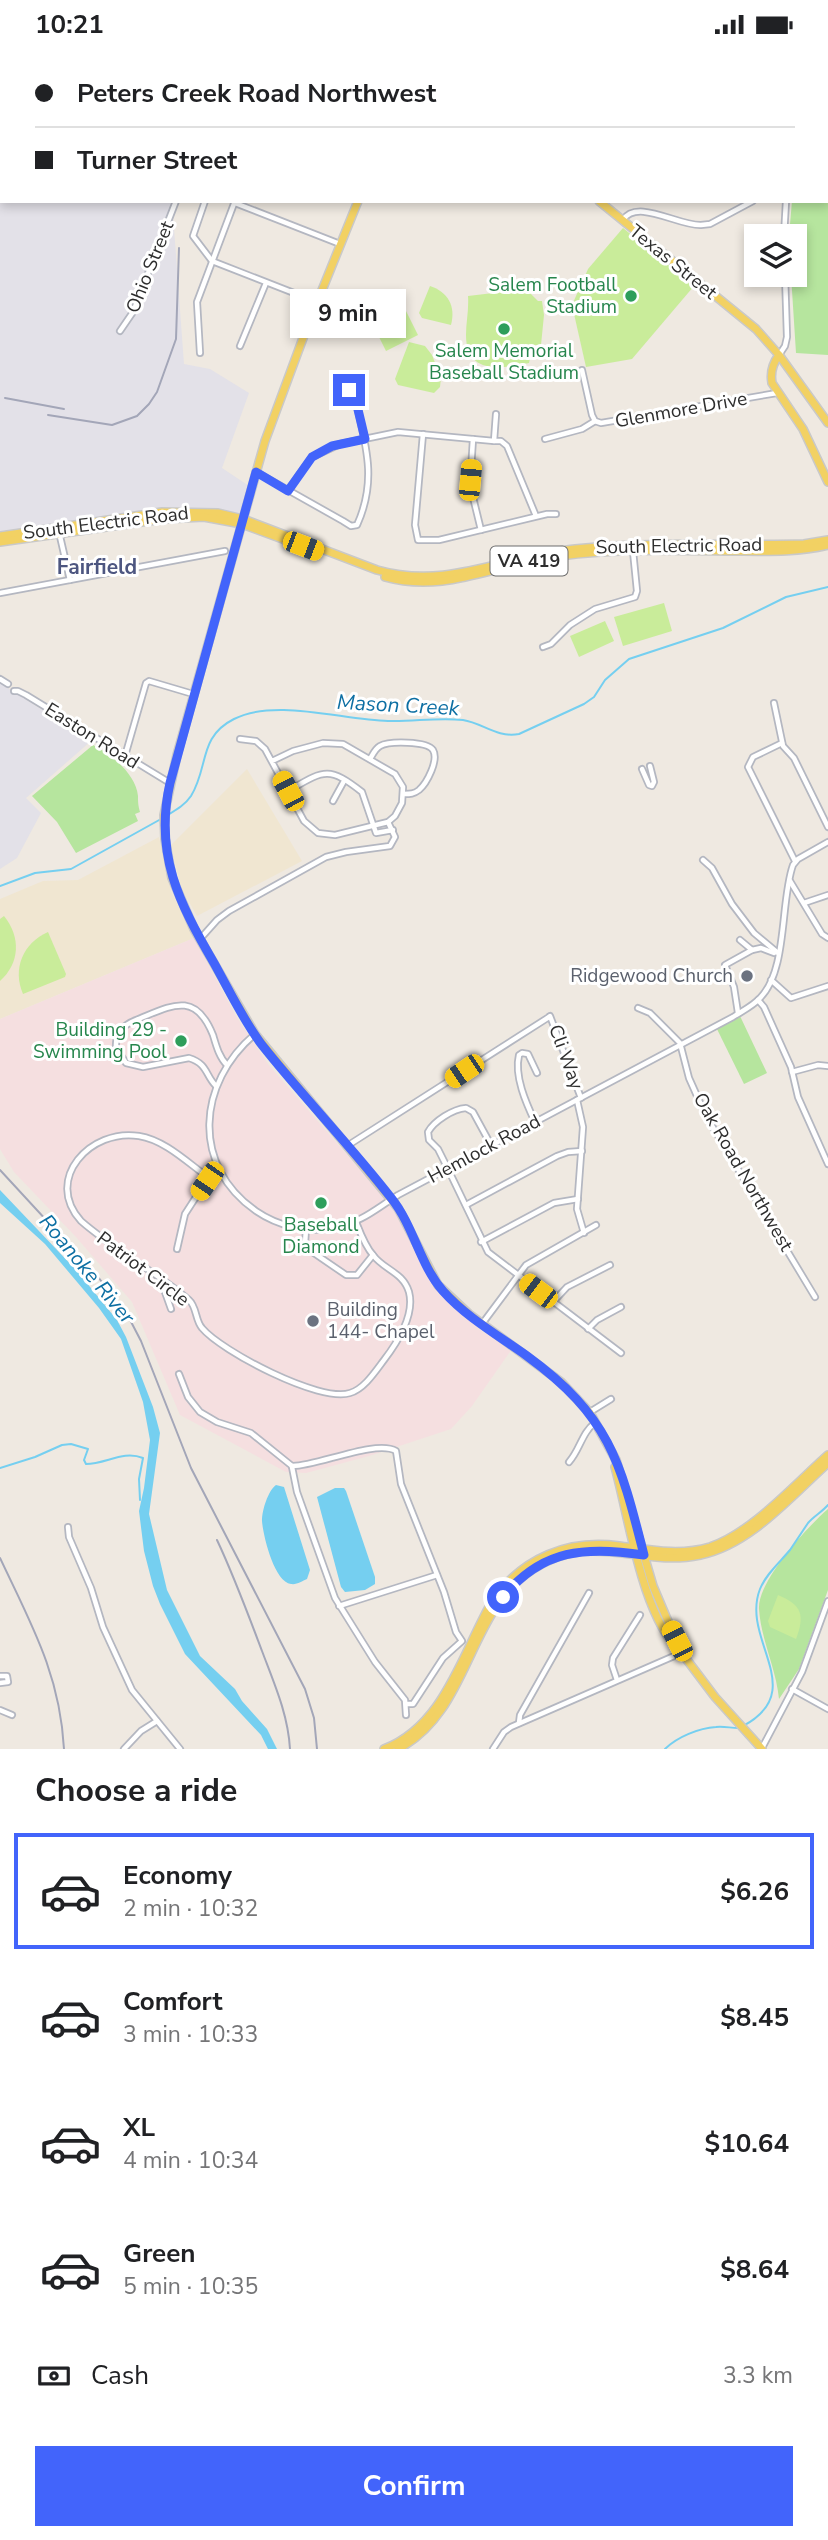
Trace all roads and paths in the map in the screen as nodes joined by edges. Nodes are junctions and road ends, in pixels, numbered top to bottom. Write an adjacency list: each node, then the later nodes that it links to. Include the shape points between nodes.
1 (175, 203): 16 (street, Ohio Street, via 133,312)
2 (204, 203): 12 (street, via 193,236)
3 (235, 203): 12 (street)
4 (238, 203): 11 (street)
5 (357, 203): 11 (main road)
6 (601, 203): 9 (main road, Texas Street)
7 (749, 203): 9 (street, via 701,225 641,210)
8 (786, 203): 10 (street)
9 (622, 221): 19 (main road, Texas Street, via 756,329)
10 (785, 224)
11 (341, 244): 15 (main road)
12 (212, 261): 13 (street); 18 (street, via 196,308)
13 (267, 282): 15 (street); 17 (street)
14 (785, 287): 19 (street, via 787,337)
15 (318, 303): 32 (main road)
16 (120, 331)
17 (240, 346)
18 (200, 353)
19 (778, 356): 22 (main road, via 771,380); 25 (main road, Texas Street); 26 (main road, Texas Street)
20 (582, 370): 24 (street, Glenmore Drive)
21 (337, 388): 28 (street, via 354,394)
22 (778, 393): 24 (street, Glenmore Drive, via 604,424); 33 (main road, via 808,437)
23 (496, 414): 31 (street)
24 (595, 421): 30 (street)
25 (828, 423)
26 (828, 431)
27 (423, 434): 28 (street, via 398,432); 29 (street); 38 (street, via 415,536 419,541 439,540)
28 (365, 439): 34 (street, via 332,446 312,457); 34 (street, via 370,471 359,522 353,526)
29 (473, 439): 31 (street); 38 (street, via 470,485)
30 (545, 439)
31 (494, 441): 36 (street, via 507,446)
32 (256, 472): 34 (street); 37 (main road)
33 (828, 482)
34 (288, 491)
35 (556, 514): 36 (street)
36 (536, 516): 38 (street)
37 (243, 521): 39 (main road, South Electric Road / VA 419, via 179,517); 44 (main road, South Electric Road / VA 419, via 375,574 422,583 459,580 565,555); 52 (main road)
38 (481, 530)
39 (59, 531): 40 (main road, South Electric Road / VA 419); 42 (main road, South Electric Road / VA 419); 46 (street)
40 (0, 536)
41 (828, 540): 44 (main road, South Electric Road / VA 419)
42 (0, 542)
43 (828, 545): 44 (main road, South Electric Road / VA 419, via 760,551)
44 (634, 549): 48 (street, via 635,597 595,609)
45 (225, 551): 46 (street)
46 (70, 580): 47 (street)
47 (0, 593)
48 (543, 647)
49 (0, 679): 50 (street)
50 (8, 684)
51 (14, 691): 56 (street, Easton Road)
52 (194, 694): 56 (street, via 146,683); 62 (main road)
53 (774, 703): 55 (street)
54 (240, 739): 58 (street, via 259,743)
55 (782, 743): 68 (street); 72 (street, via 753,757 748,767)
56 (125, 756): 62 (street, Easton Road)
57 (370, 758): 58 (street, via 344,744 329,742); 64 (street, via 395,774); 64 (street, via 376,748 386,744 430,747 435,760 422,787)
58 (272, 761): 63 (street)
59 (650, 766): 60 (street, via 652,786)
60 (642, 769)
61 (344, 781): 63 (street, via 324,772); 65 (street); 67 (street, via 364,795)
62 (170, 783): 77 (main road, via 164,827 172,878)
63 (288, 791): 67 (street, via 306,824 318,833 332,836)
64 (404, 794): 66 (street, via 398,812)
65 (333, 801)
66 (388, 822): 67 (street); 69 (street)
67 (372, 826): 69 (street, via 380,834)
68 (828, 827)
69 (393, 830): 77 (street, via 395,840 390,846 346,852 307,866 229,911)
70 (828, 842): 72 (street)
71 (704, 860): 80 (street, via 754,933)
72 (796, 861): 73 (street)
73 (789, 880): 75 (street); 80 (street)
74 (828, 895): 75 (street)
75 (804, 903): 76 (street)
76 (828, 938)
77 (200, 939): 86 (main road)
78 (740, 940): 79 (street)
79 (752, 950): 80 (street, via 761,947); 85 (street, via 725,965)
80 (779, 954): 81 (street)
81 (771, 980): 82 (street, via 791,998); 83 (street)
82 (828, 986)
83 (758, 1000): 85 (street, Hemlock Road); 90 (street)
84 (638, 1008): 87 (street, via 650,1013)
85 (738, 1013): 87 (street, Hemlock Road)
86 (255, 1034): 88 (street); 96 (main road)
87 (681, 1044): 93 (street, Hemlock Road); 116 (street, Oak Road Northwest, via 689,1078 706,1116)
88 (227, 1065): 92 (street); 92 (street, via 204,1017 188,1005 173,1005 128,1023 117,1036 117,1053 130,1065 143,1067 189,1058 205,1067)
89 (828, 1066): 90 (street)
90 (792, 1072): 98 (street, via 794,1089)
91 (537, 1073): 94 (street, via 528,1054 519,1055 522,1089)
92 (216, 1086): 99 (street, via 209,1126)
93 (579, 1099): 94 (street, Hemlock Road); 96 (street, Cli Way, via 550,1016); 97 (street, Cli Way)
94 (535, 1122): 95 (street, Hemlock Road)
95 (491, 1145): 100 (street, Hemlock Road); 100 (street, via 471,1110 456,1109 428,1132)
96 (347, 1146): 102 (main road)
97 (582, 1151): 103 (street, Cli Way); 104 (street, via 557,1156)
98 (828, 1164)
99 (216, 1166): 101 (street); 107 (street, via 253,1209 279,1223)
100 (448, 1169): 102 (street, Hemlock Road); 104 (street)
101 (209, 1178): 110 (street, via 184,1216); 114 (street, Patriot Circle, via 162,1145 133,1135 99,1142 72,1169 67,1191 77,1217)
102 (392, 1199): 105 (street, Hemlock Road); 121 (main road, via 438,1285)
103 (578, 1199): 108 (street, Cli Way); 109 (street, via 554,1203)
104 (466, 1205): 109 (street)
105 (356, 1222): 107 (street); 111 (street, Patriot Circle)
106 (596, 1225): 108 (street)
107 (306, 1229): 111 (street, via 308,1249 349,1276 358,1275)
108 (584, 1233): 113 (street, via 531,1261)
109 (481, 1242): 113 (street)
110 (177, 1249)
111 (373, 1255): 115 (street, Patriot Circle, via 403,1280 410,1308 380,1366 359,1388 346,1394 294,1383 249,1361 202,1329 191,1302)
112 (610, 1265): 118 (street, via 566,1287)
113 (517, 1276): 118 (street); 121 (street)
114 (161, 1280): 115 (street, Patriot Circle); 117 (street)
115 (178, 1293): 117 (street)
116 (815, 1297)
117 (168, 1301): 120 (street)
118 (553, 1302): 122 (street)
119 (621, 1307): 122 (street)
120 (171, 1309)
121 (482, 1324): 126 (main road, via 561,1382)
122 (588, 1329): 123 (street)
123 (621, 1353)
124 (179, 1374): 131 (street, via 200,1412 251,1433)
125 (611, 1399): 126 (street)
126 (590, 1413): 127 (main road)
127 (596, 1423): 129 (street, via 588,1428); 133 (main road, via 617,1460)
128 (828, 1455): 133 (main road, via 728,1539 684,1552)
129 (569, 1462)
130 (828, 1463): 133 (main road, via 730,1545 690,1557)
131 (292, 1466): 134 (street, via 393,1448 401,1484); 137 (street, via 296,1492)
132 (68, 1527): 149 (street, via 103,1627 135,1695)
133 (640, 1551): 139 (main road, via 657,1614); 151 (main road, via 608,1544 577,1546 547,1554 520,1571 494,1600 437,1707)
134 (437, 1575): 137 (street); 144 (street, via 462,1641 443,1658 413,1704)
135 (589, 1594): 150 (street)
136 (828, 1601): 143 (street)
137 (339, 1606): 144 (street)
138 (640, 1615): 141 (street, via 613,1658)
139 (681, 1652): 141 (street); 157 (main road)
140 (0, 1676): 142 (street, via 8,1677 7,1683)
141 (617, 1681): 150 (street)
142 (0, 1683)
143 (792, 1689): 145 (street); 157 (street)
144 (407, 1704): 148 (street)
145 (828, 1709)
146 (0, 1710): 147 (street)
147 (12, 1715)
148 (407, 1715)
149 (157, 1721): 152 (street); 153 (street)
150 (519, 1723): 156 (street, via 504,1732)
151 (408, 1743): 154 (main road); 155 (main road)
152 (124, 1749)
153 (180, 1749)
154 (384, 1749)
155 (398, 1749)
156 (493, 1749)
157 (762, 1749)

